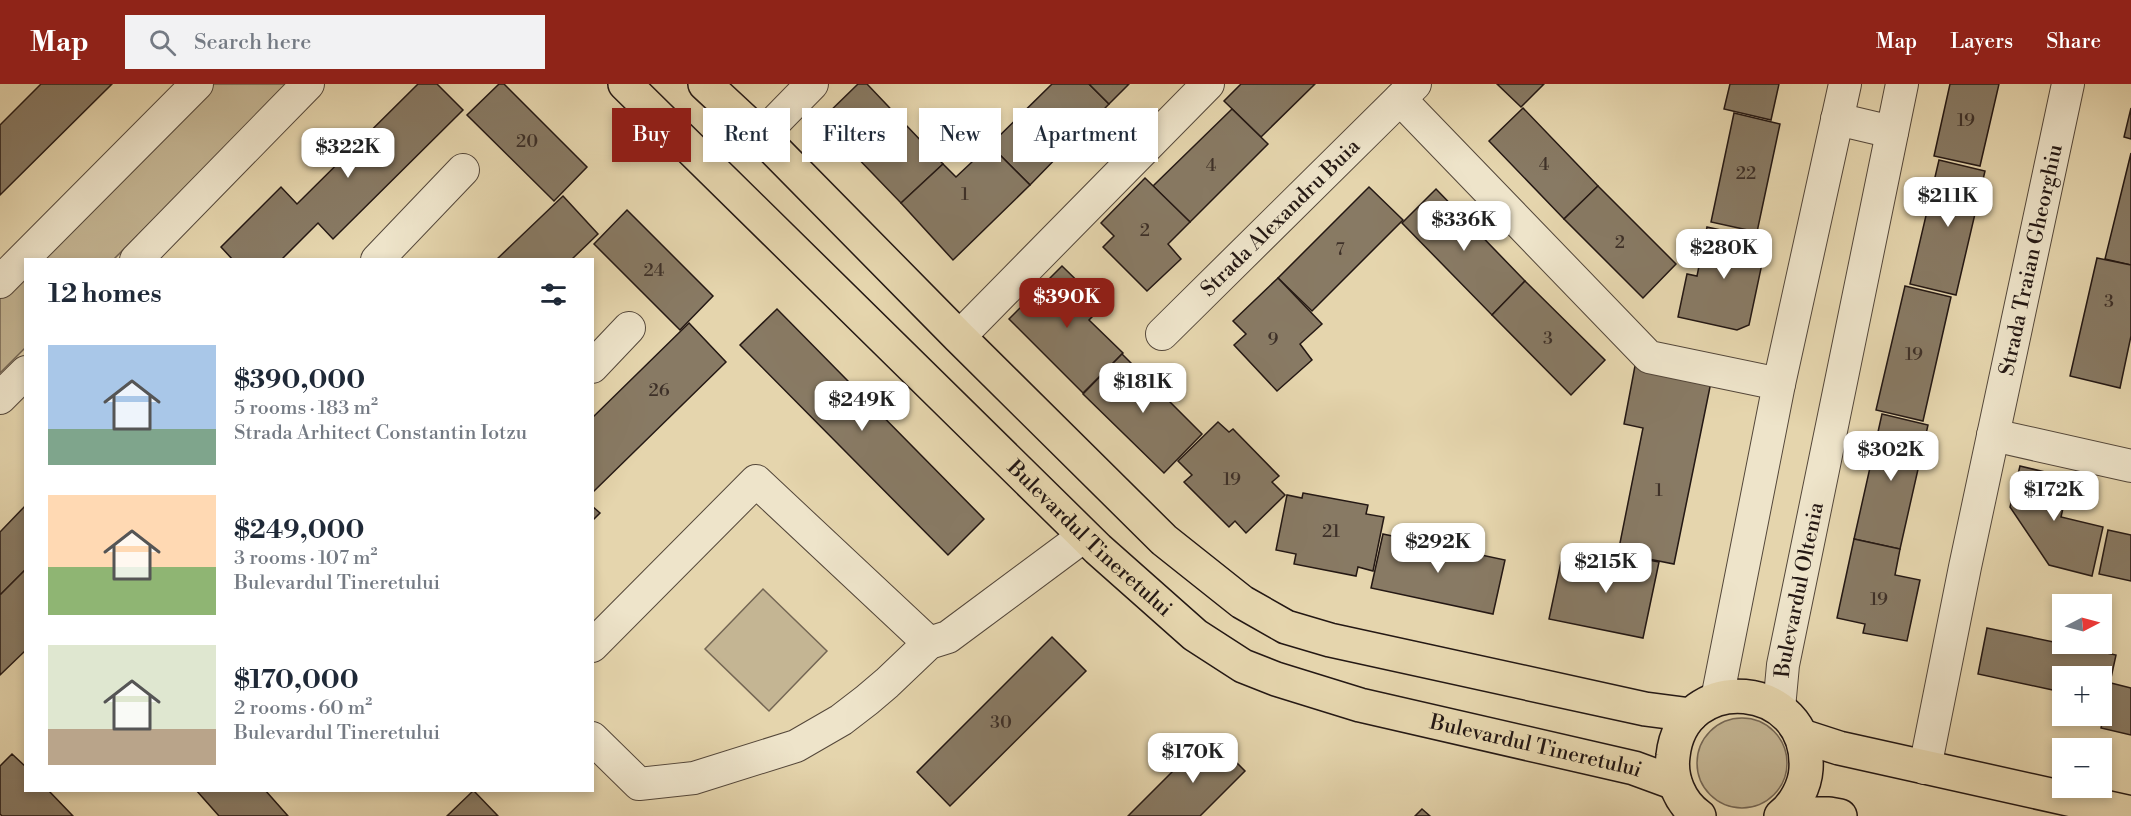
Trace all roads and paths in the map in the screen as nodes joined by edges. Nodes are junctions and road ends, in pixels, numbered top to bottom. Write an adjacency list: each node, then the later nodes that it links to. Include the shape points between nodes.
1 (197, 84): 19 (street)
2 (308, 84): 17 (street)
3 (625, 84): 29 (main road, Bulevardul Tineretului)
4 (705, 84): 11 (main road)
5 (812, 84): 12 (street)
6 (1208, 84): 22 (street)
7 (1845, 84): 13 (street)
8 (1902, 84): 14 (street, Bulevardul Oltenia)
9 (2068, 84): 27 (street, Strada Traian Gheorghiu)
10 (1407, 91): 21 (street, Strada Alexandru Buia); 25 (street, Strada Alexandru Buia, via 1649,357)
11 (731, 108)
12 (788, 108)
13 (1837, 119): 14 (street); 25 (street)
14 (1892, 132): 33 (street, Bulevardul Oltenia, via 1783,666)
15 (787, 162): 22 (main road)
16 (463, 170): 18 (street)
17 (138, 258)
18 (379, 258)
19 (0, 282)
20 (629, 328): 23 (street)
21 (1162, 334)
22 (959, 336): 32 (main road, via 1164,540 1242,602 1286,627 1645,709)
23 (594, 365)
24 (24, 374): 26 (street)
25 (1779, 384): 32 (street)
26 (0, 398)
27 (1993, 435): 28 (street); 36 (street, Strada Traian Gheorghiu)
28 (2131, 466)
29 (1084, 536): 30 (street, via 948,637); 37 (main road, Bulevardul Tineretului, via 1195,635 1243,666 1276,680 1360,705 1634,768)
30 (929, 643): 31 (street, via 756,481); 35 (street, via 841,720 796,746 694,778 639,784)
31 (594, 644)
32 (1704, 707): 33 (main road, via 1738,695 1759,698); 37 (main road, via 1680,730 1672,765)
33 (1779, 708): 34 (main road)
34 (1802, 736): 36 (main road); 40 (main road, via 1806,778)
35 (594, 740)
36 (1926, 768): 38 (main road)
37 (1675, 783): 39 (main road)
38 (2131, 813)
39 (1695, 815)
40 (1783, 815): 41 (main road)
41 (1840, 816)

